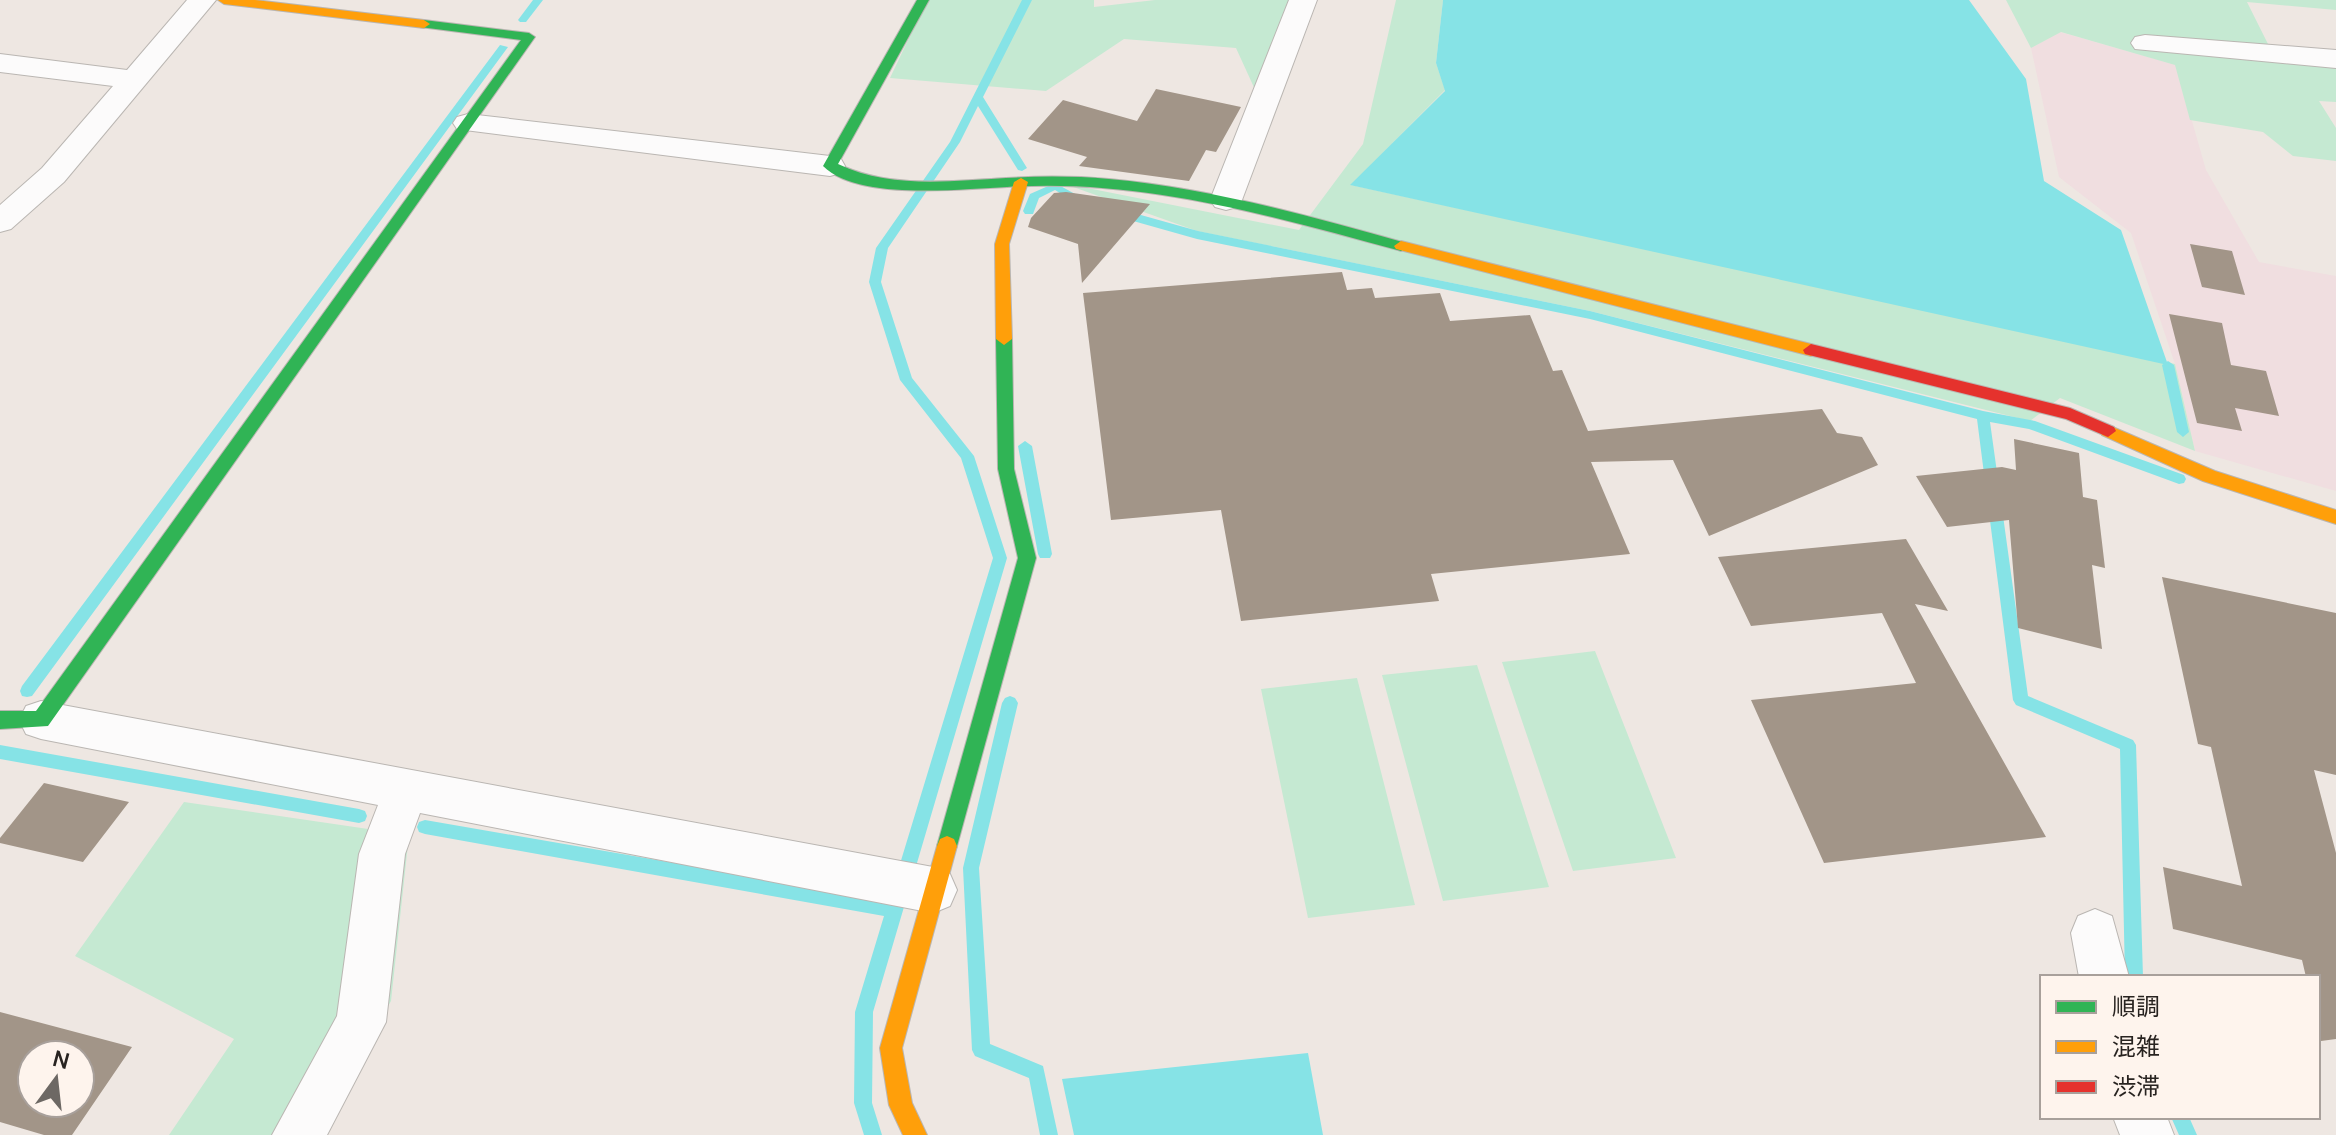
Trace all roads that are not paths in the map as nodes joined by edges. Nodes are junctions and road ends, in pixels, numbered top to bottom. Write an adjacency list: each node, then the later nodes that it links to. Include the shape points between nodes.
1 (202, 0): 8 (street)
2 (224, 0): 9 (street, via 529,37)
3 (923, 0): 10 (street)
4 (1303, 0): 12 (street)
5 (2145, 43): 6 (street)
6 (2336, 59)
7 (0, 63): 8 (street)
8 (135, 80): 13 (street, via 53,175)
9 (468, 123): 10 (street); 15 (street)
10 (830, 166): 11 (street, via 849,178 942,187)
11 (1021, 182): 12 (street, via 1066,178); 17 (street, via 1002,259 1006,469 1027,558)
12 (1226, 200): 14 (street, via 2070,414 2209,476)
13 (0, 222)
14 (2336, 517)
15 (21, 720): 16 (street)
16 (406, 789): 17 (street); 18 (street, via 382,854 361,1022)
17 (933, 890): 19 (street, via 891,1048 901,1105)
18 (298, 1135)
19 (915, 1135)

